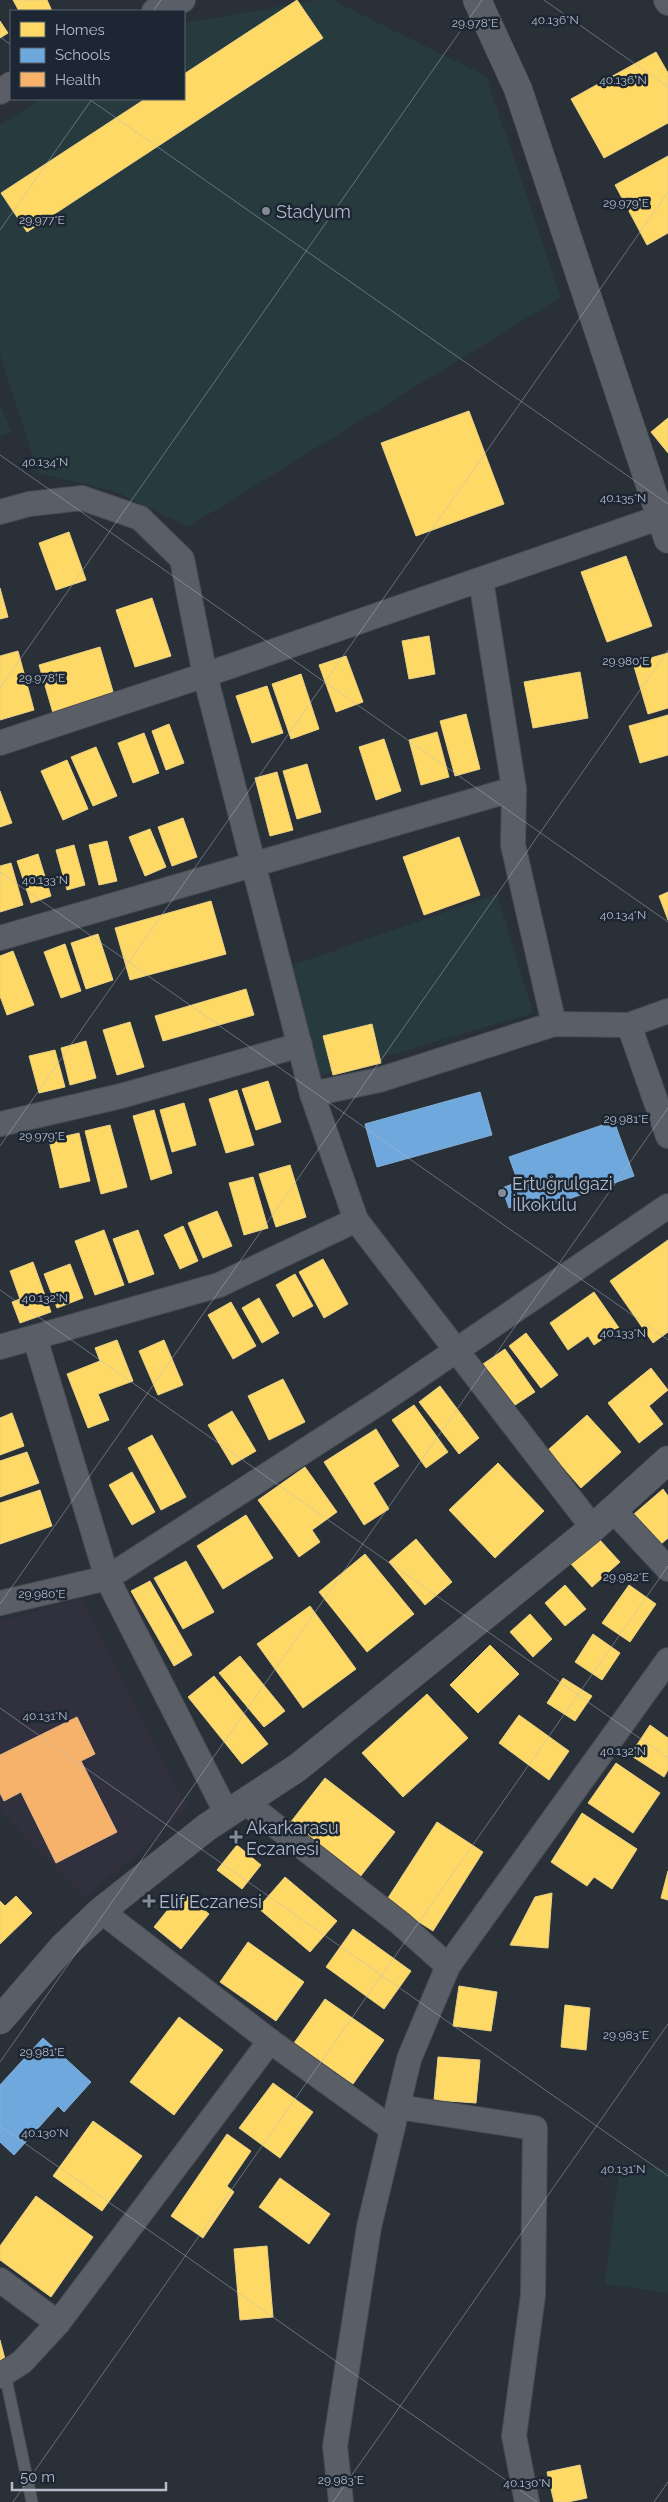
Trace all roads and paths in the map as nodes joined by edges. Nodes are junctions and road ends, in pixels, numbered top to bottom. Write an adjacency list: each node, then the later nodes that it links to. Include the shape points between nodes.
1 (183, 0): 3 (street)
2 (477, 0): 5 (street, via 518,89)
3 (157, 10)
4 (0, 512): 7 (street, via 29,504 82,498 140,518 182,560)
5 (664, 528): 6 (street)
6 (481, 580): 7 (street); 9 (street)
7 (205, 675): 8 (street); 10 (street)
8 (0, 743)
9 (514, 789): 10 (street); 13 (street, via 514,845)
10 (254, 866): 11 (street); 15 (street)
11 (0, 938)
12 (668, 1011): 14 (street)
13 (554, 1024): 14 (street); 16 (street, via 379,1080)
14 (629, 1025): 18 (street)
15 (300, 1046): 16 (street); 17 (street, via 121,1096)
16 (312, 1094): 20 (street)
17 (0, 1124)
18 (668, 1136)
19 (668, 1206): 23 (street)
20 (356, 1220): 21 (street, via 219,1285); 23 (street)
21 (35, 1338): 22 (street); 28 (street)
22 (0, 1347)
23 (456, 1351): 26 (street); 28 (street)
24 (668, 1460): 25 (street)
25 (613, 1510): 26 (street); 27 (street)
26 (593, 1528): 31 (street, via 297,1768)
27 (668, 1569)
28 (107, 1578): 29 (street); 31 (street)
29 (0, 1603)
30 (668, 1660): 33 (street)
31 (236, 1808): 32 (street, via 207,1827); 33 (street, via 401,1924)
32 (102, 1911): 34 (street); 35 (street)
33 (448, 1966): 36 (street, via 409,2059)
34 (5, 2006)
35 (270, 2041): 36 (street); 38 (street)
36 (395, 2118): 41 (street, via 369,2227 334,2446); 42 (street, via 535,2128 533,2295 514,2436)
37 (0, 2280): 38 (street)
38 (58, 2323): 39 (street, via 22,2362)
39 (2, 2375): 40 (lane)
40 (32, 2502)
41 (341, 2502)
42 (527, 2502)

